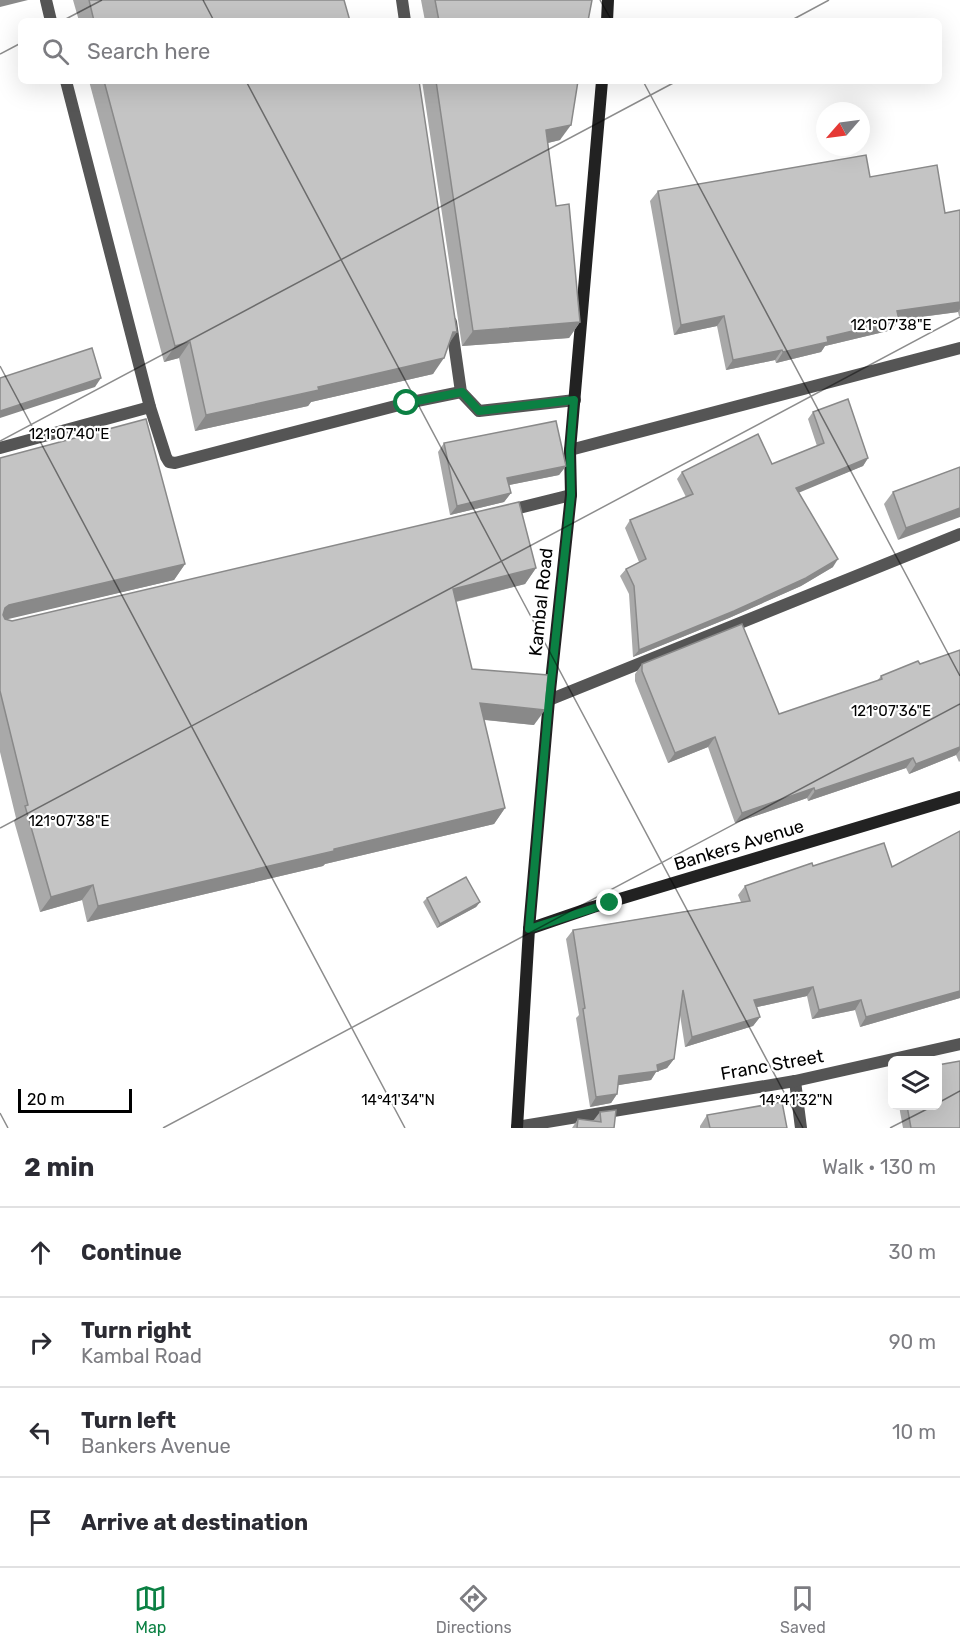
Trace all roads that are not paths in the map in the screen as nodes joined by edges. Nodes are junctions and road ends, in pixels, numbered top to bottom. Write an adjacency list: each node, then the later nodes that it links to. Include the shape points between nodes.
1 (46, 0): 4 (street)
2 (402, 0): 5 (street)
3 (608, 0): 6 (main road)
4 (50, 18)
5 (405, 18)
6 (607, 18)
7 (67, 84): 13 (street)
8 (602, 84): 12 (main road, Kambal Road)
9 (449, 309): 11 (street)
10 (960, 348): 15 (street)
11 (462, 392): 12 (street, via 479,411); 13 (street, via 175,463 166,457)
12 (574, 400): 15 (main road, Kambal Road)
13 (150, 406): 14 (street)
14 (0, 448)
15 (570, 450): 16 (main road, Kambal Road)
16 (571, 495): 17 (street); 19 (main road, Kambal Road)
17 (493, 515)
18 (960, 534): 19 (street)
19 (549, 700): 21 (main road, Kambal Road)
20 (960, 797): 21 (main road, Bankers Avenue)
21 (529, 929): 24 (main road, Kambal Road)
22 (960, 1044): 23 (street, Franc Street)
23 (795, 1081): 24 (street, Franc Street); 25 (street)
24 (517, 1127)
25 (801, 1128)

